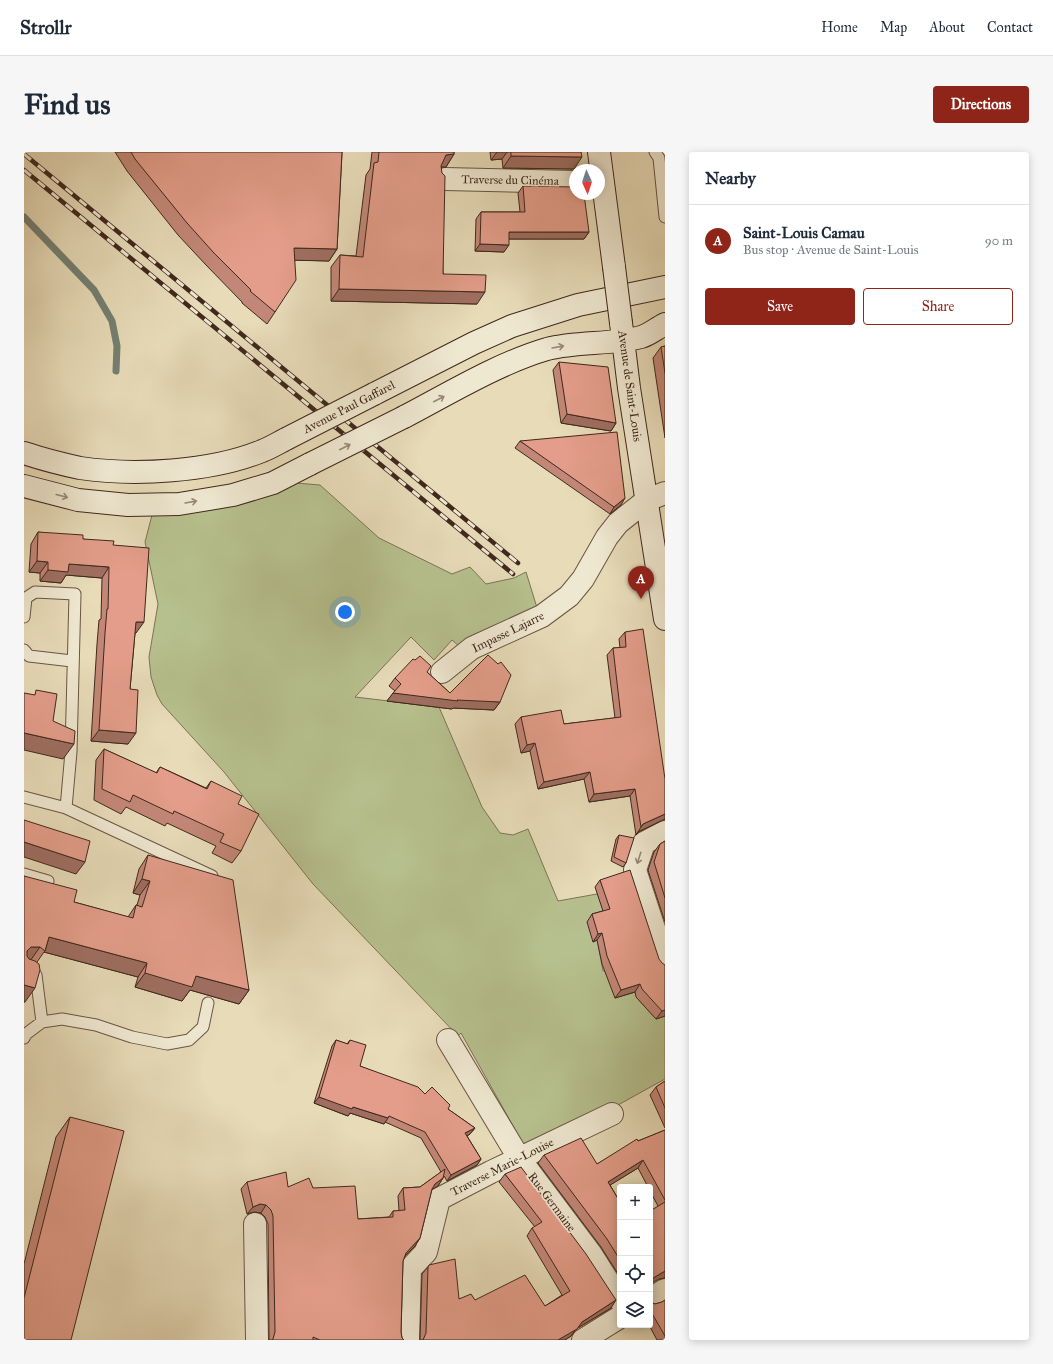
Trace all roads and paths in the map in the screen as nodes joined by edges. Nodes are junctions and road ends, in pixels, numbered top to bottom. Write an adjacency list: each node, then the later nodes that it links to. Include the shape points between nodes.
1 (599, 152): 3 (street, Avenue de Saint-Louis)
2 (655, 152): 7 (lane, via 659,158)
3 (600, 164)
4 (446, 179): 5 (street, Traverse du Cinéma)
5 (569, 182)
6 (604, 200): 10 (street, Avenue de Saint-Louis, bridge)
7 (665, 217)
8 (665, 287): 11 (street, Avenue Paul Gaffarel, bridge, via 578,305 512,326 261,451 228,461 202,467 157,471 105,471 49,461)
9 (661, 330): 10 (street, via 642,337)
10 (622, 331): 12 (street, one-way to 10, bridge, via 78,500 128,505 179,504 233,495 273,483 524,357); 13 (street, Avenue de Saint-Louis)
11 (24, 453)
12 (24, 486)
13 (656, 496): 15 (street, Avenue de Saint-Louis); 18 (street, Impasse Lajarre, via 618,523 583,579 569,596 542,616 472,648)
14 (24, 617): 17 (lane, via 26,598 35,592 75,594)
15 (665, 619)
16 (24, 650): 17 (lane, via 29,656)
17 (72, 661): 20 (lane, via 71,752)
18 (442, 672)
19 (24, 797): 20 (lane)
20 (66, 808): 23 (lane)
21 (665, 832): 25 (street, one-way to 25, via 644,843 635,870)
22 (24, 874): 24 (lane)
23 (212, 876)
24 (48, 881)
25 (665, 962)
26 (24, 967): 28 (lane, via 36,975)
27 (208, 1003): 28 (lane, via 204,1027 189,1040 167,1044 132,1037 96,1025 62,1019)
28 (42, 1022): 29 (lane)
29 (24, 1038)
30 (448, 1040): 32 (street, Rue Germaine)
31 (612, 1114): 32 (street, Traverse Marie-Louise)
32 (519, 1158): 35 (street, Rue Germaine, via 591,1254); 39 (street, Traverse Marie-Louise, via 439,1199 426,1252 410,1269)
33 (255, 1224): 38 (street)
34 (665, 1290): 36 (street)
35 (617, 1295)
36 (653, 1297)
37 (617, 1319): 40 (street)
38 (258, 1340)
39 (408, 1340)
40 (583, 1340)

